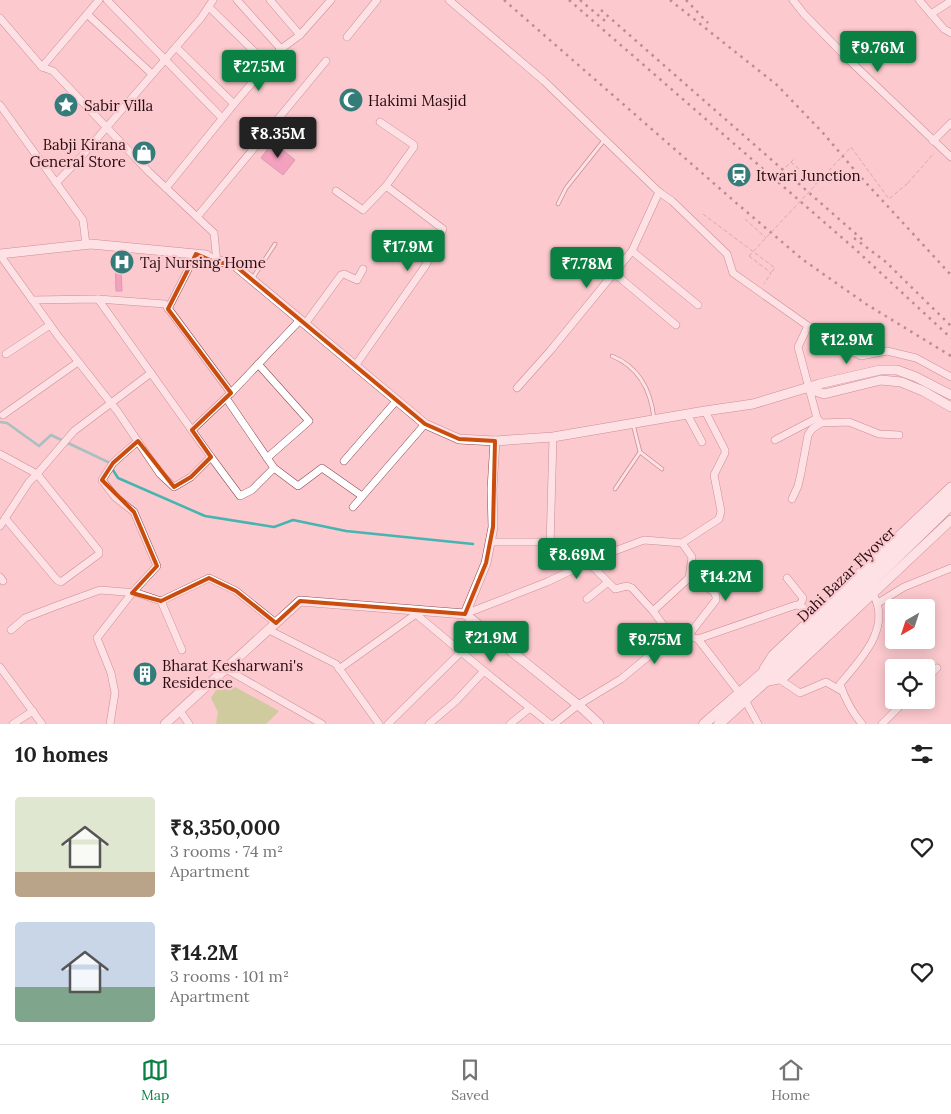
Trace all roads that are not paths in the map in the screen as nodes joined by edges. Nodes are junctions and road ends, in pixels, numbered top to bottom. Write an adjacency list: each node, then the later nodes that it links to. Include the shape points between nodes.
1 (99, 0): 12 (street)
2 (107, 0): 20 (street)
3 (237, 0): 19 (street)
4 (270, 0): 16 (street)
5 (377, 0): 17 (street)
6 (449, 0): 31 (street)
7 (793, 0): 32 (street, via 849,60)
8 (920, 0): 13 (street)
9 (951, 1): 13 (street)
10 (212, 2): 18 (street); 22 (street)
11 (326, 2): 16 (street)
12 (87, 14): 23 (street); 24 (street)
13 (931, 14): 15 (street)
14 (0, 18): 23 (street)
15 (951, 33)
16 (300, 34): 19 (street)
17 (347, 37)
18 (176, 47): 20 (street); 25 (street)
19 (281, 49): 22 (street)
20 (165, 60): 24 (street); 27 (street)
21 (326, 62): 40 (street)
22 (268, 65): 25 (street)
23 (42, 67): 30 (street, via 53,71)
24 (152, 74): 30 (street)
25 (234, 104): 27 (street)
26 (0, 105): 34 (street)
27 (222, 118): 36 (street)
28 (380, 122): 35 (street, via 414,145)
29 (951, 123): 32 (street)
30 (106, 127): 34 (street); 36 (street)
31 (605, 138): 38 (street); 39 (lane, via 566,188)
32 (933, 141): 33 (street)
33 (951, 157)
34 (56, 182): 42 (street, via 83,220)
35 (386, 186): 37 (street, via 363,210); 62 (street, via 443,229 426,265)
36 (166, 188): 40 (street)
37 (336, 191)
38 (659, 192): 43 (street); 57 (street, via 727,254 734,273)
39 (558, 204)
40 (198, 217): 46 (street, via 214,233)
41 (275, 244): 49 (lane)
42 (86, 245): 44 (street); 45 (street)
43 (632, 251): 48 (street); 52 (street)
44 (196, 254): 46 (street); 53 (street)
45 (0, 255): 51 (street)
46 (217, 263): 49 (street, via 232,263)
47 (363, 269): 54 (street, via 356,280 341,275)
48 (614, 273): 56 (street); 65 (street)
49 (252, 279): 54 (street)
50 (98, 299): 51 (street); 53 (street, via 165,304); 63 (street)
51 (32, 300): 55 (street)
52 (698, 305)
53 (168, 309): 68 (street)
54 (303, 322): 61 (street); 62 (street)
55 (50, 325): 58 (street); 60 (street)
56 (676, 325)
57 (808, 326): 64 (street, via 861,356 887,351 897,353 916,358); 66 (street, via 798,347)
58 (6, 354)
59 (612, 356): 75 (lane, via 625,362 646,385)
60 (78, 362): 70 (street); 74 (street)
61 (258, 364): 68 (street); 89 (street, via 309,421)
62 (355, 366): 69 (street)
63 (151, 373): 70 (street); 79 (street)
64 (951, 378)
65 (517, 388)
66 (807, 388): 67 (street, via 880,370 897,370 916,376); 71 (street, via 824,394 881,380 901,382); 72 (street, via 754,404); 76 (street)
67 (951, 395)
68 (228, 396): 79 (street); 89 (street)
69 (397, 400): 78 (street); 90 (street)
70 (110, 402): 83 (street); 93 (street, via 74,431)
71 (951, 407)
72 (705, 411): 73 (street); 105 (street, via 725,453 714,476 721,512 718,519)
73 (688, 414): 75 (street); 85 (street)
74 (3, 415)
75 (654, 420): 77 (street)
76 (819, 420): 80 (street, via 849,422 879,434); 82 (street); 98 (street, via 808,435 802,473)
77 (632, 423): 81 (street); 86 (lane)
78 (425, 424): 84 (street, via 460,439); 97 (street)
79 (192, 430): 88 (street)
80 (898, 435)
81 (553, 438): 84 (street); 106 (street)
82 (775, 440)
83 (138, 441): 88 (street, via 160,474 174,487 191,477); 113 (street, via 113,463 102,480 115,497 134,512 158,566)
84 (496, 441): 104 (street)
85 (702, 442)
86 (640, 452): 92 (lane); 95 (lane)
87 (0, 454): 93 (street)
88 (211, 457): 91 (street, via 240,496 252,490)
89 (267, 458): 91 (street)
90 (344, 461)
91 (274, 468): 97 (street, via 298,486 322,468)
92 (662, 469)
93 (37, 474): 101 (street); 101 (street, via 99,554 61,582)
94 (951, 487): 122 (street)
95 (615, 489)
96 (951, 495): 135 (main road, Dahi Bazar Flyover)
97 (362, 496): 100 (street)
98 (792, 499)
99 (951, 506): 135 (main road, Dahi Bazar Flyover)
100 (352, 507)
101 (6, 518): 103 (street)
102 (951, 520): 114 (street)
103 (0, 526)
104 (490, 542): 106 (street, via 540,542); 121 (street, via 486,563)
105 (682, 543): 107 (street, via 644,540); 110 (street, via 692,557)
106 (550, 546): 107 (street)
107 (597, 558): 108 (street)
108 (588, 562): 112 (street); 121 (street, via 539,586)
109 (951, 568): 117 (street, via 904,587)
110 (689, 578): 119 (street); 126 (street, via 713,591 716,600)
111 (787, 578): 118 (street, via 803,598)
112 (607, 583): 115 (street); 119 (street, via 615,589 632,588)
113 (132, 593): 116 (street); 124 (street, via 100,590 25,618); 146 (street, via 98,638 115,693)
114 (872, 594): 117 (street); 135 (street, via 783,678)
115 (587, 599)
116 (161, 601): 123 (street, via 209,578 236,591); 129 (street)
117 (878, 603): 137 (street, via 878,628 868,652 840,684)
118 (799, 605): 122 (street); 128 (street)
119 (653, 611): 127 (street)
120 (413, 612): 121 (street); 123 (street, via 300,601); 130 (street); 133 (street)
121 (466, 614): 139 (street)
122 (813, 616): 136 (street, via 773,655)
123 (276, 623): 125 (street)
124 (11, 630)
125 (269, 630): 132 (street); 133 (street, via 336,664)
126 (688, 636): 127 (street); 128 (street)
127 (672, 637): 139 (street, via 621,680)
128 (698, 639): 138 (street)
129 (182, 650)
130 (461, 652): 134 (street); 151 (street)
131 (0, 667): 142 (street)
132 (226, 669): 143 (street); 149 (street)
133 (339, 669): 150 (street)
134 (484, 671): 140 (street); 152 (street)
135 (776, 671): 136 (main road, Dahi Bazar Flyover); 136 (street); 137 (street, via 800,694 826,682)
136 (763, 678): 138 (main road, Dahi Bazar Flyover)
137 (842, 691): 160 (street)
138 (742, 696): 157 (main road); 158 (main road); 159 (street)
139 (578, 705): 155 (street); 156 (street)
140 (530, 708): 153 (street); 154 (street)
141 (897, 709): 161 (street)
142 (33, 711): 144 (street); 145 (street)
143 (180, 711): 147 (street); 148 (street)
144 (13, 724)
145 (42, 724)
146 (110, 724)
147 (165, 724)
148 (189, 724)
149 (322, 724)
150 (379, 724)
151 (388, 724)
152 (429, 724)
153 (510, 724)
154 (550, 724)
155 (554, 724)
156 (599, 724)
157 (704, 724)
158 (719, 724)
159 (758, 724)
160 (862, 724)
161 (882, 724)

